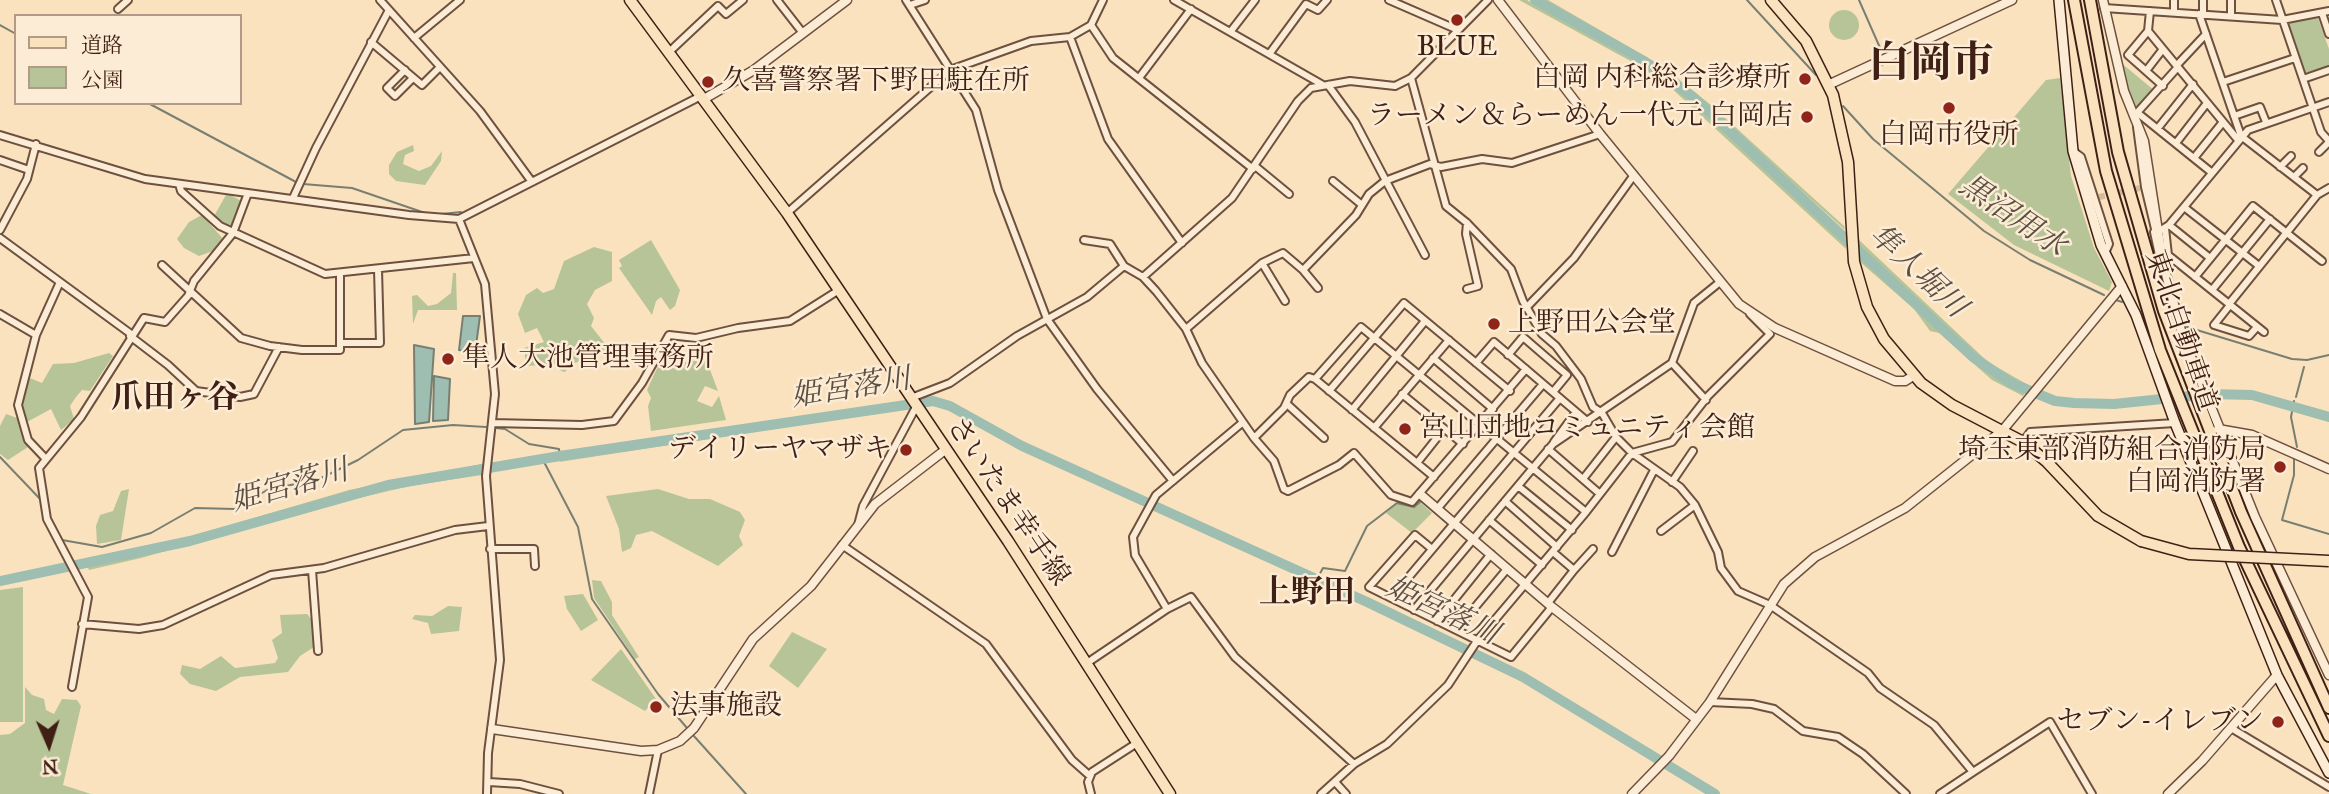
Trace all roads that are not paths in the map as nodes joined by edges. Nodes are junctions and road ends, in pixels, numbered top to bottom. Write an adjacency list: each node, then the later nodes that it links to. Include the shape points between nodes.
1 (128, 0): 28 (street)
2 (380, 0): 31 (street)
3 (460, 0): 46 (street)
4 (630, 0): 49 (main road, さいたま幸手線)
5 (743, 0): 49 (street, via 726,14 718,6)
6 (777, 0): 42 (street)
7 (847, 0): 42 (street)
8 (925, 0): 26 (street)
9 (1103, 0): 38 (street)
10 (1174, 0): 29 (street)
11 (1255, 0): 40 (street)
12 (1327, 0): 50 (street, via 1318,10 1306,4)
13 (1389, 0): 39 (street)
14 (1488, 0): 39 (street)
15 (1498, 0): 76 (street)
16 (1771, 0): 65 (main road, via 1806,41)
17 (2012, 0): 65 (street)
18 (2059, 0): 82 (main road)
19 (2074, 0): 167 (highway, 東北自動車道, via 2106,171)
20 (2090, 0): 165 (highway, 東北自動車道, via 2130,199)
21 (2129, 0): 30 (street)
22 (2174, 0): 33 (street)
23 (2203, 0): 35 (street)
24 (2231, 0): 36 (street)
25 (2276, 0): 37 (street)
26 (908, 3): 55 (street)
27 (2104, 4): 30 (street); 72 (street, via 2116,61)
28 (118, 9)
29 (1191, 9): 40 (street); 59 (street)
30 (2129, 9): 32 (street)
31 (389, 10): 46 (street); 47 (street)
32 (2150, 10): 33 (street); 41 (street)
33 (2174, 12): 35 (street)
34 (2326, 12): 37 (street); 44 (street)
35 (2201, 14): 36 (street); 43 (street)
36 (2231, 16): 37 (street)
37 (2283, 20): 51 (street)
38 (1091, 24): 45 (street); 59 (street, via 1113,58)
39 (1458, 30): 60 (street)
40 (1231, 31): 50 (street)
41 (2148, 31): 48 (street); 57 (street, via 2128,55)
42 (802, 32): 67 (street, via 754,70)
43 (2206, 34): 52 (street); 62 (street)
44 (2329, 34)
45 (1070, 37): 55 (street, via 1031,41); 117 (street, via 1108,139)
46 (414, 38): 53 (street)
47 (371, 42): 56 (street); 103 (street)
48 (2163, 49): 52 (street); 57 (street)
49 (668, 53): 67 (main road, さいたま幸手線)
50 (1270, 53): 64 (street)
51 (2295, 58): 61 (street); 62 (street)
52 (2178, 66): 63 (street); 66 (street)
53 (440, 67): 58 (street, via 422,85); 97 (street, via 480,111)
54 (2329, 69): 61 (street)
55 (950, 70): 106 (street); 146 (street, via 983,127 998,190)
56 (405, 71): 58 (street); 58 (street, via 387,88 395,96)
57 (2146, 71): 66 (street)
58 (413, 78)
59 (1139, 78): 89 (street)
60 (1411, 78): 64 (street, via 1395,86 1350,81); 87 (street)
61 (2303, 79): 70 (street)
62 (2223, 82): 71 (street)
63 (2193, 84): 69 (street); 75 (street)
64 (1326, 85): 89 (street, via 1311,88 1298,101); 96 (street, via 1355,122)
65 (1828, 85): 164 (main road, via 1847,151 1853,253 1863,297 1874,324)
66 (2163, 86): 72 (street)
67 (703, 97): 97 (street); 106 (main road, さいたま幸手線)
68 (2329, 102): 70 (street)
69 (2207, 103): 73 (street); 80 (street)
70 (2312, 107): 74 (street); 79 (street)
71 (2234, 116): 74 (street, via 2260,107); 78 (street)
72 (2137, 118): 75 (street); 110 (street); 110 (street, via 2142,187)
73 (2223, 122): 78 (street); 85 (street)
74 (2266, 122): 78 (street)
75 (2158, 128): 80 (street)
76 (1600, 134): 87 (street, via 1512,163 1482,159); 93 (street)
77 (0, 135): 81 (street)
78 (2240, 138): 88 (street); 92 (street)
79 (2329, 142): 83 (street)
80 (2176, 143): 85 (street)
81 (36, 144): 91 (street); 98 (street, via 134,177)
82 (2073, 151): 118 (main road); 118 (street, via 2081,157 2096,198 2109,244)
83 (2319, 152)
84 (2291, 156): 88 (street)
85 (2194, 158): 92 (street)
86 (0, 160): 91 (street)
87 (1435, 165): 96 (street); 109 (street, via 1446,206)
88 (2280, 167): 94 (street)
89 (1254, 168): 101 (street); 117 (street, via 1233,198)
90 (2303, 168): 94 (street)
91 (29, 170): 111 (street)
92 (2211, 172): 105 (street)
93 (1634, 175): 134 (street); 143 (street, via 1574,257)
94 (2294, 177): 102 (street)
95 (1333, 181): 104 (street)
96 (1385, 181): 104 (street); 120 (street)
97 (532, 182): 107 (street)
98 (179, 184): 100 (street); 112 (street, via 210,218)
99 (2329, 188): 102 (street)
100 (248, 193): 103 (street); 112 (street)
101 (1289, 194)
102 (2317, 195): 113 (street)
103 (293, 198): 107 (street)
104 (1362, 205): 129 (street)
105 (2184, 207): 110 (street); 116 (street)
106 (787, 213): 139 (main road, さいたま幸手線)
107 (459, 219): 121 (street)
108 (2270, 219): 113 (street); 116 (street, via 2253,206); 119 (street)
109 (1467, 223): 138 (street, via 1478,286); 143 (street, via 1511,269)
110 (2162, 229): 122 (street); 132 (street, via 2168,255); 165 (street, via 2163,263)
111 (0, 230)
112 (233, 233): 130 (street, via 314,271); 137 (street)
113 (2287, 233): 123 (street); 127 (street)
114 (0, 238): 133 (street)
115 (1084, 240): 126 (street, via 1110,244)
116 (2225, 240): 119 (street); 122 (street)
117 (1182, 243): 131 (street)
118 (2105, 253): 135 (main road)
119 (2242, 253): 127 (street); 140 (street)
120 (1425, 255)
121 (474, 258): 128 (street); 184 (street, via 487,295 495,394)
122 (2210, 258): 132 (street)
123 (2322, 261)
124 (1262, 263): 129 (street, via 1283,253); 141 (street); 149 (street)
125 (162, 265): 137 (street)
126 (1124, 266): 131 (street); 146 (street, via 1087,298)
127 (2259, 266): 142 (street)
128 (378, 269): 130 (street); 155 (street, via 380,343)
129 (1303, 270): 136 (street)
130 (340, 275): 155 (street)
131 (1143, 277): 149 (street)
132 (2195, 277): 140 (street)
133 (60, 282): 151 (street); 152 (street)
134 (1720, 282): 144 (street); 161 (street, via 1694,303)
135 (2122, 286): 167 (main road); 190 (street)
136 (1318, 288)
137 (191, 289): 152 (street, via 165,322 144,318); 156 (street, via 241,338)
138 (1467, 289)
139 (839, 290): 175 (main road, さいたま幸手線); 184 (street, via 790,321 696,338 669,334 614,421)
140 (2212, 290): 142 (street)
141 (1285, 301)
142 (2230, 304): 148 (street); 148 (street, via 2214,325 2249,336)
143 (1526, 308): 180 (street, via 1581,379 1593,407)
144 (1749, 313): 164 (street, via 1895,381); 174 (street, via 1770,334)
145 (0, 314): 151 (street)
146 (1047, 319): 175 (street); 209 (street, via 1097,389)
147 (1425, 321): 153 (street, via 1404,303); 154 (street); 158 (street)
148 (2257, 327): 150 (street)
149 (1186, 329): 185 (street, via 1202,363)
150 (2264, 332)
151 (36, 335): 202 (street, via 18,405 28,440)
152 (131, 335): 156 (street, via 196,391 240,397 254,394); 202 (street, via 81,417)
153 (1373, 337): 158 (street); 166 (street, via 1361,327); 169 (street)
154 (1449, 340): 159 (street); 160 (street)
155 (341, 343): 156 (street, via 340,350)
156 (279, 347)
157 (1508, 355): 160 (street, via 1494,342); 162 (street); 171 (street, via 1523,337 1567,375)
158 (1396, 357): 163 (street); 178 (street)
159 (1433, 358): 163 (street); 177 (street)
160 (1476, 363): 170 (street)
161 (1672, 363): 174 (street); 180 (street)
162 (1526, 369): 168 (street); 170 (street)
163 (1418, 376): 172 (street); 186 (street)
164 (1913, 376): 190 (main road, via 1952,405)
165 (2193, 377): 181 (highway, 東北自動車道)
166 (1315, 379): 169 (street); 176 (street, via 1309,377)
167 (2165, 379): 182 (highway, 東北自動車道)
168 (1543, 384): 171 (street); 194 (street)
169 (1329, 391): 178 (street)
170 (1510, 391): 177 (street)
171 (1553, 392): 173 (street)
172 (1402, 394): 187 (street); 188 (street)
173 (1560, 398): 179 (street); 201 (street)
174 (1706, 400): 200 (street, via 1672,442)
175 (915, 404): 198 (main road, さいたま幸手線); 220 (street, via 863,506)
176 (1286, 404): 192 (street); 193 (street)
177 (1493, 409): 186 (street)
178 (1352, 410): 187 (street)
179 (1576, 412): 183 (street); 197 (street)
180 (1602, 413): 183 (street); 191 (street)
181 (2207, 414): 189 (street); 254 (highway, 東北自動車道, via 2268,576)
182 (2178, 420): 195 (street, via 2030,432); 250 (main road); 258 (highway, 東北自動車道)
183 (1588, 422): 197 (street)
184 (492, 423): 221 (street, via 486,463)
185 (1242, 423): 192 (street); 209 (street)
186 (1479, 426): 194 (street); 196 (street)
187 (1374, 428): 203 (street)
188 (1444, 429): 196 (street); 203 (street)
189 (2218, 429): 205 (street, via 2261,439); 251 (street)
190 (2002, 430): 195 (main road); 241 (street, via 1889,519 1815,557 1784,584)
191 (1616, 437): 200 (street); 208 (street)
192 (1254, 438): 212 (street, via 1273,461 1288,491 1354,453 1398,499 1412,502)
193 (1324, 438)
194 (1497, 440): 201 (street); 216 (street)
195 (2023, 442): 232 (main road, bridge, via 2098,516 2141,541 2189,554)
196 (1463, 444): 207 (street)
197 (1550, 447): 204 (street); 208 (street)
198 (945, 450): 220 (street, via 891,489); 249 (main road, さいたま幸手線)
199 (1693, 451): 210 (street)
200 (1632, 453): 206 (street); 213 (street)
201 (1514, 454): 204 (street); 219 (street)
202 (44, 458): 245 (street, via 39,481 47,519 88,597)
203 (1417, 463): 207 (street)
204 (1533, 468): 211 (street); 217 (street)
205 (2329, 469)
206 (1654, 470): 210 (street); 230 (street)
207 (1434, 477): 212 (street)
208 (1583, 479): 213 (street)
209 (1173, 481): 242 (street, via 1156,495 1131,546)
210 (1672, 482): 215 (street)
211 (1518, 486): 214 (street); 222 (street)
212 (1420, 494): 216 (street)
213 (1600, 494): 217 (street)
214 (1505, 501): 218 (street); 229 (street)
215 (1695, 505): 223 (street); 241 (street, via 1730,583 1738,592)
216 (1437, 509): 219 (street)
217 (1587, 512): 222 (street)
218 (1489, 520): 224 (street); 233 (street)
219 (1454, 523): 224 (street); 228 (street)
220 (858, 525): 225 (street)
221 (488, 526): 226 (street); 236 (street, via 455,530)
222 (1572, 530): 229 (street)
223 (1661, 531)
224 (1473, 540): 231 (street); 243 (street)
225 (842, 545): 260 (street, via 811,586 753,639 694,728 680,741); 264 (street, via 986,644 1072,760)
226 (490, 549): 234 (street, via 534,549); 257 (street, via 500,649)
227 (1592, 549): 237 (street)
228 (1432, 550): 239 (street); 239 (street, via 1415,535 1368,587)
229 (1555, 550): 233 (street); 237 (street)
230 (1612, 552)
231 (1490, 554): 235 (street); 244 (street)
232 (2329, 561)
233 (1542, 565): 238 (street)
234 (536, 566)
235 (1507, 569): 238 (street); 246 (street)
236 (312, 570): 245 (street, via 271,575 163,625 139,629); 248 (street)
237 (1574, 570): 240 (street)
238 (1525, 584): 240 (street); 247 (street)
239 (1391, 598): 243 (street)
240 (1550, 605): 247 (street, via 1511,657); 255 (street)
241 (1770, 605): 253 (street); 262 (street, via 1934,725)
242 (1167, 609): 249 (street); 261 (street, via 1186,597 1197,601 1235,657)
243 (1414, 610): 244 (street)
244 (1437, 621): 246 (street)
245 (82, 624): 252 (street)
246 (1456, 630): 247 (street)
247 (1476, 642): 261 (street, via 1448,685 1387,744)
248 (318, 651)
249 (1087, 663): 259 (main road, さいたま幸手線)
250 (2277, 675): 256 (street); 263 (main road)
251 (2329, 675)
252 (72, 687)
253 (1710, 702): 255 (street); 276 (street, via 1774,709 1803,731 1838,737)
254 (2329, 708)
255 (1696, 719): 275 (street)
256 (2231, 728): 267 (street); 279 (street)
257 (492, 729): 260 (street); 265 (street)
258 (2329, 736)
259 (1137, 743): 264 (street); 268 (main road, さいたま幸手線)
260 (658, 750): 271 (street)
261 (1354, 764): 266 (street)
262 (1973, 772): 277 (street); 278 (street, via 2050,722)
263 (2329, 773)
264 (1090, 776): 272 (street)
265 (488, 782): 269 (street); 270 (street)
266 (1336, 783): 273 (street); 274 (street)
267 (2329, 786)
268 (1168, 793)
269 (487, 794)
270 (559, 794)
271 (649, 794)
272 (1091, 794)
273 (1321, 794)
274 (1346, 794)
275 (1632, 794)
276 (1906, 794)
277 (1940, 794)
278 (2092, 794)
279 (2168, 794)

